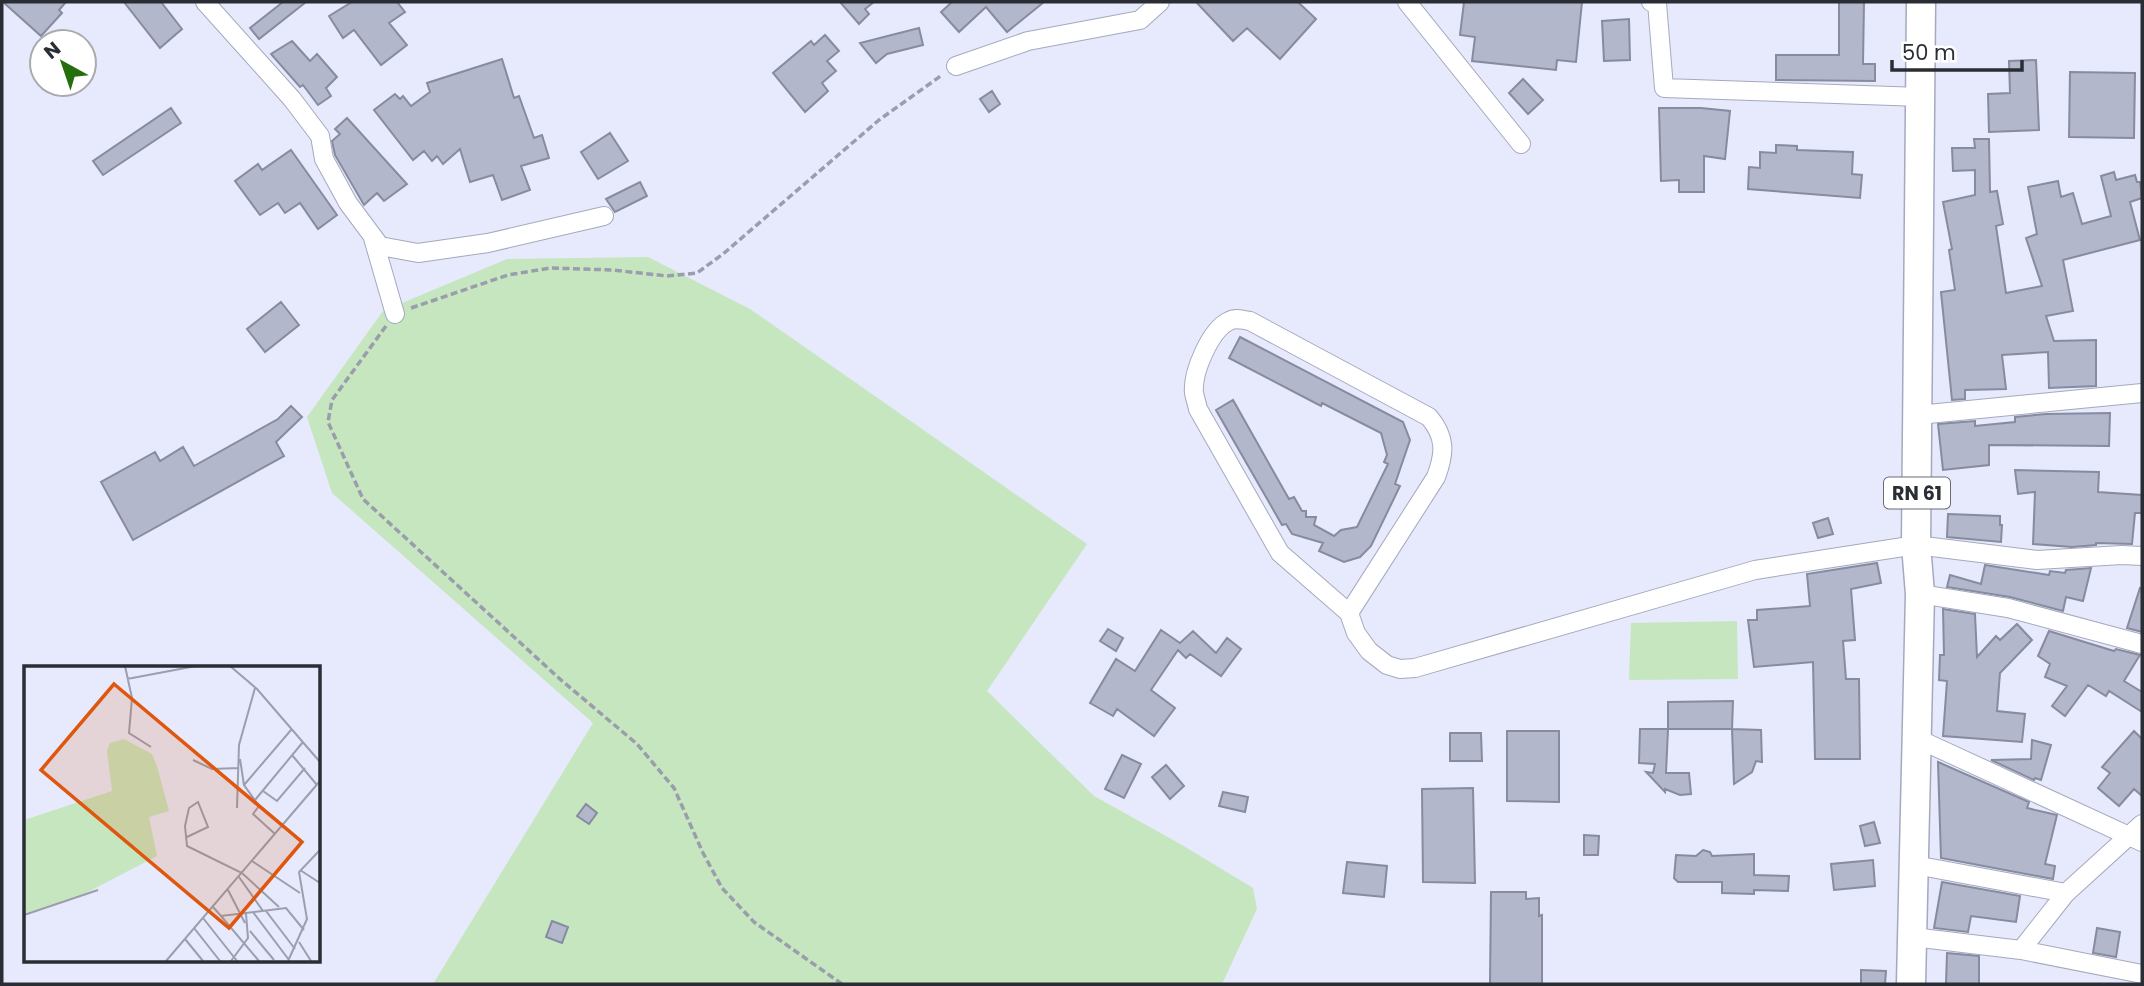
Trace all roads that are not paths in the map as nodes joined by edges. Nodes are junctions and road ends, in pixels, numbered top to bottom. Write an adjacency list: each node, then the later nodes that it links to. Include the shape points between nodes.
1 (205, 2): 10 (street, via 320,136 324,159)
2 (1160, 2): 6 (street, via 1140,20 1028,41)
3 (1407, 2): 8 (street)
4 (1651, 2): 7 (street, via 1657,3 1664,88)
5 (1921, 2): 7 (main road, RN 61)
6 (956, 66)
7 (1921, 97): 13 (main road, RN 61)
8 (1521, 144)
9 (604, 216): 10 (street, via 488,243 418,253 380,246)
10 (372, 235): 11 (street)
11 (395, 314)
12 (2142, 393): 13 (street)
13 (1918, 415): 14 (main road, RN 61)
14 (1916, 545): 15 (street, via 2037,560); 16 (main road, RN 61); 17 (street, via 1755,570 1415,668 1387,665 1356,633)
15 (2142, 556)
16 (1920, 594): 18 (street, via 2008,608); 19 (main road, RN 61)
17 (1349, 613): 17 (street, via 1280,553 1198,409 1194,392 1199,363 1216,332 1229,321 1250,321 1429,416 1439,429 1442,462 1436,477)
18 (2142, 644)
19 (1916, 738): 21 (street); 22 (main road, RN 61)
20 (2142, 824): 21 (street)
21 (2135, 840): 23 (street)
22 (1915, 865): 23 (street); 24 (main road, RN 61)
23 (2066, 893): 25 (street)
24 (1913, 937): 25 (street); 27 (main road, RN 61)
25 (2021, 950): 26 (street)
26 (2142, 974)
27 (1911, 984)

